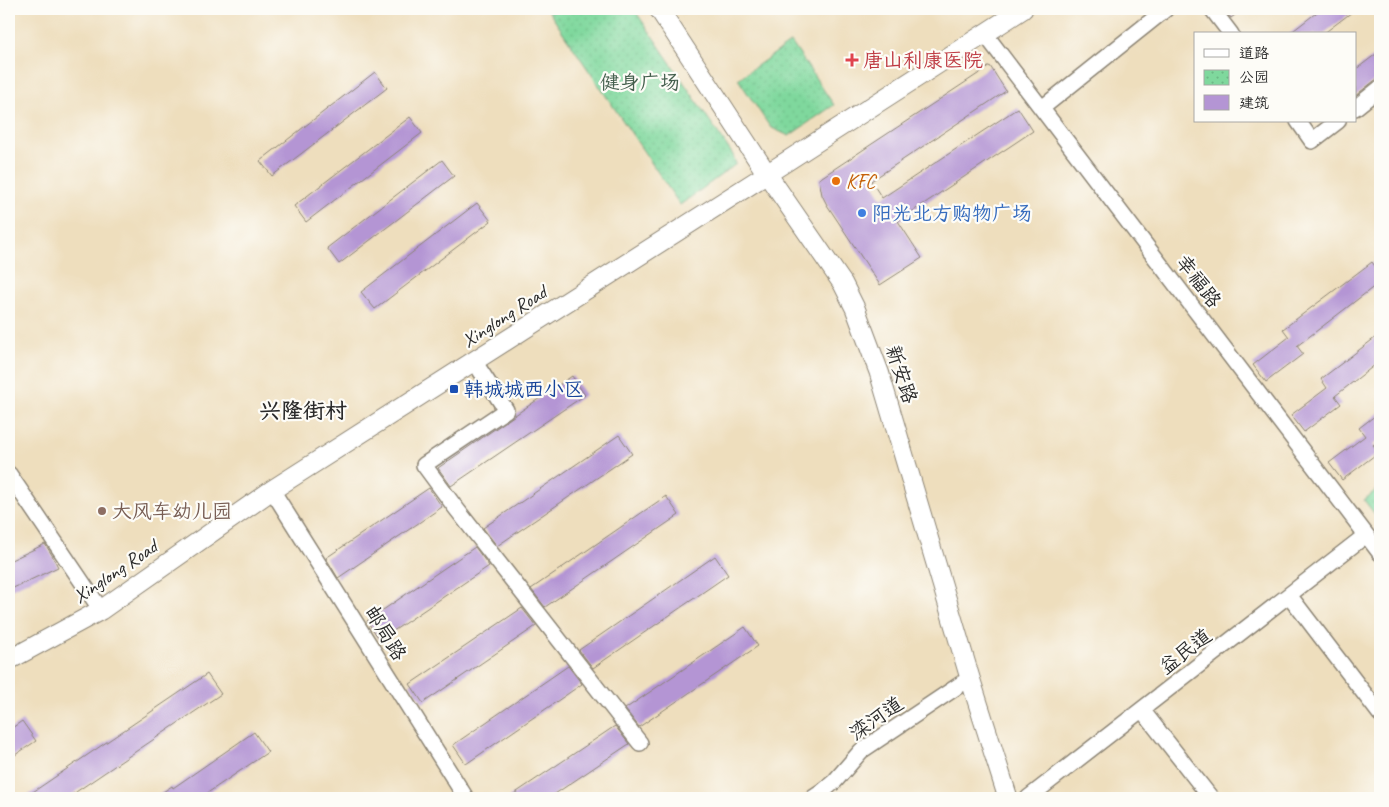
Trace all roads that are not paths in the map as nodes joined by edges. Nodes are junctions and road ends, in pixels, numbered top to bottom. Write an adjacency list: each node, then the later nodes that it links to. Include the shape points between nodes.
1 (659, 9): 13 (main road, 新安路)
2 (668, 9): 13 (main road, 新安路)
3 (1023, 9): 7 (main road, Xinglong Road)
4 (1166, 9): 10 (street)
5 (1212, 9): 6 (street)
6 (1229, 32)
7 (985, 34): 10 (street, 幸福路); 13 (main road, Xinglong Road)
8 (1380, 88): 9 (street)
9 (1356, 107)
10 (1042, 108): 17 (street, 幸福路)
11 (1299, 122): 12 (street, via 1312,141)
12 (1337, 122)
13 (770, 172): 14 (main road, Xinglong Road); 22 (main road, 新安路, via 855,308 879,372); 29 (main road, 新安路, via 854,285 884,356)
14 (474, 361): 16 (main road, Xinglong Road); 25 (street, via 506,410 424,465)
15 (9, 474): 20 (street)
16 (272, 490): 20 (main road, Xinglong Road); 26 (street, 邮局路)
17 (1366, 535): 18 (street, 幸福路); 19 (street, 益民道)
18 (1380, 553)
19 (1289, 595): 23 (street, 益民道); 24 (street)
20 (100, 610): 21 (main road, Xinglong Road)
21 (9, 660)
22 (970, 678): 27 (street, 滦河道, via 861,751 835,781); 28 (main road, 新安路)
23 (1142, 710): 30 (street, 益民道); 31 (street)
24 (1380, 714)
25 (640, 743)
26 (466, 798)
27 (812, 798)
28 (1008, 798)
29 (1017, 798)
30 (1028, 798)
31 (1211, 798)

